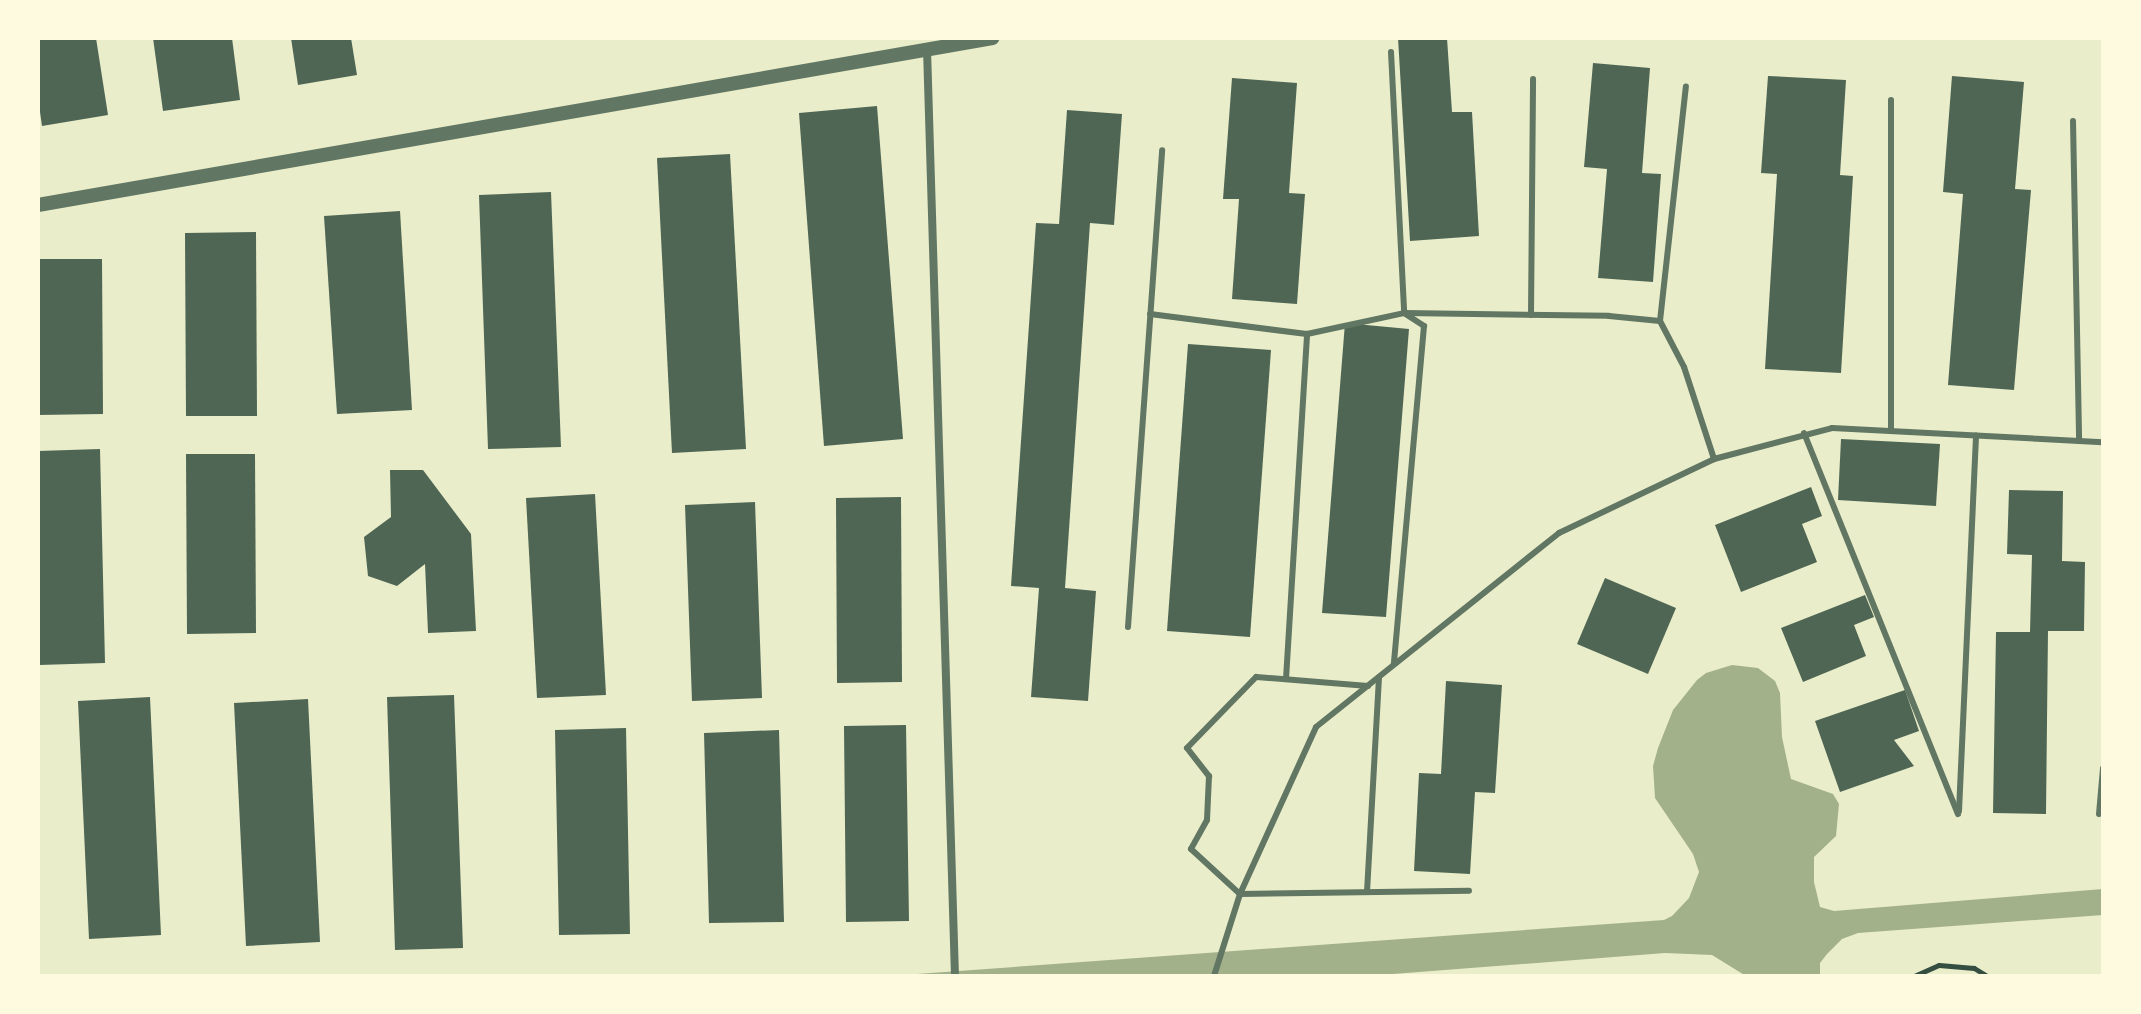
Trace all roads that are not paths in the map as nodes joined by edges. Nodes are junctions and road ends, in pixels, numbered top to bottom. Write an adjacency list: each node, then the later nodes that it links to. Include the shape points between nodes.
1 (993, 38): 2 (street)
2 (927, 49): 9 (street); 31 (street)
3 (1391, 52): 10 (lane)
4 (1533, 79): 12 (lane)
5 (1686, 86): 13 (lane)
6 (1891, 100): 15 (lane)
7 (2073, 121): 18 (lane)
8 (1162, 150): 11 (lane)
9 (38, 205)
10 (1404, 313): 12 (lane); 14 (lane); 22 (lane, via 1424,326)
11 (1150, 314): 14 (lane); 21 (lane)
12 (1531, 315): 13 (lane)
13 (1660, 321): 20 (lane, via 1684,367)
14 (1307, 334): 24 (lane)
15 (1891, 431): 16 (lane, via 1832,428); 17 (lane)
16 (1804, 433): 17 (lane, via 1958,814); 20 (lane)
17 (1976, 435): 18 (lane)
18 (2079, 441): 19 (lane)
19 (2103, 442)
20 (1714, 459): 22 (lane, via 1559,533)
21 (1128, 627)
22 (1394, 664): 23 (lane)
23 (1379, 677): 25 (lane); 29 (lane)
24 (1286, 679): 25 (lane); 30 (lane, via 1256,677 1187,748 1209,776 1207,820 1191,849)
25 (1368, 686): 30 (lane, via 1316,727)
26 (2103, 768): 27 (lane)
27 (2099, 814)
28 (1469, 891): 29 (lane)
29 (1367, 892): 30 (lane)
30 (1240, 894): 32 (lane)
31 (955, 976)
32 (1214, 976)

